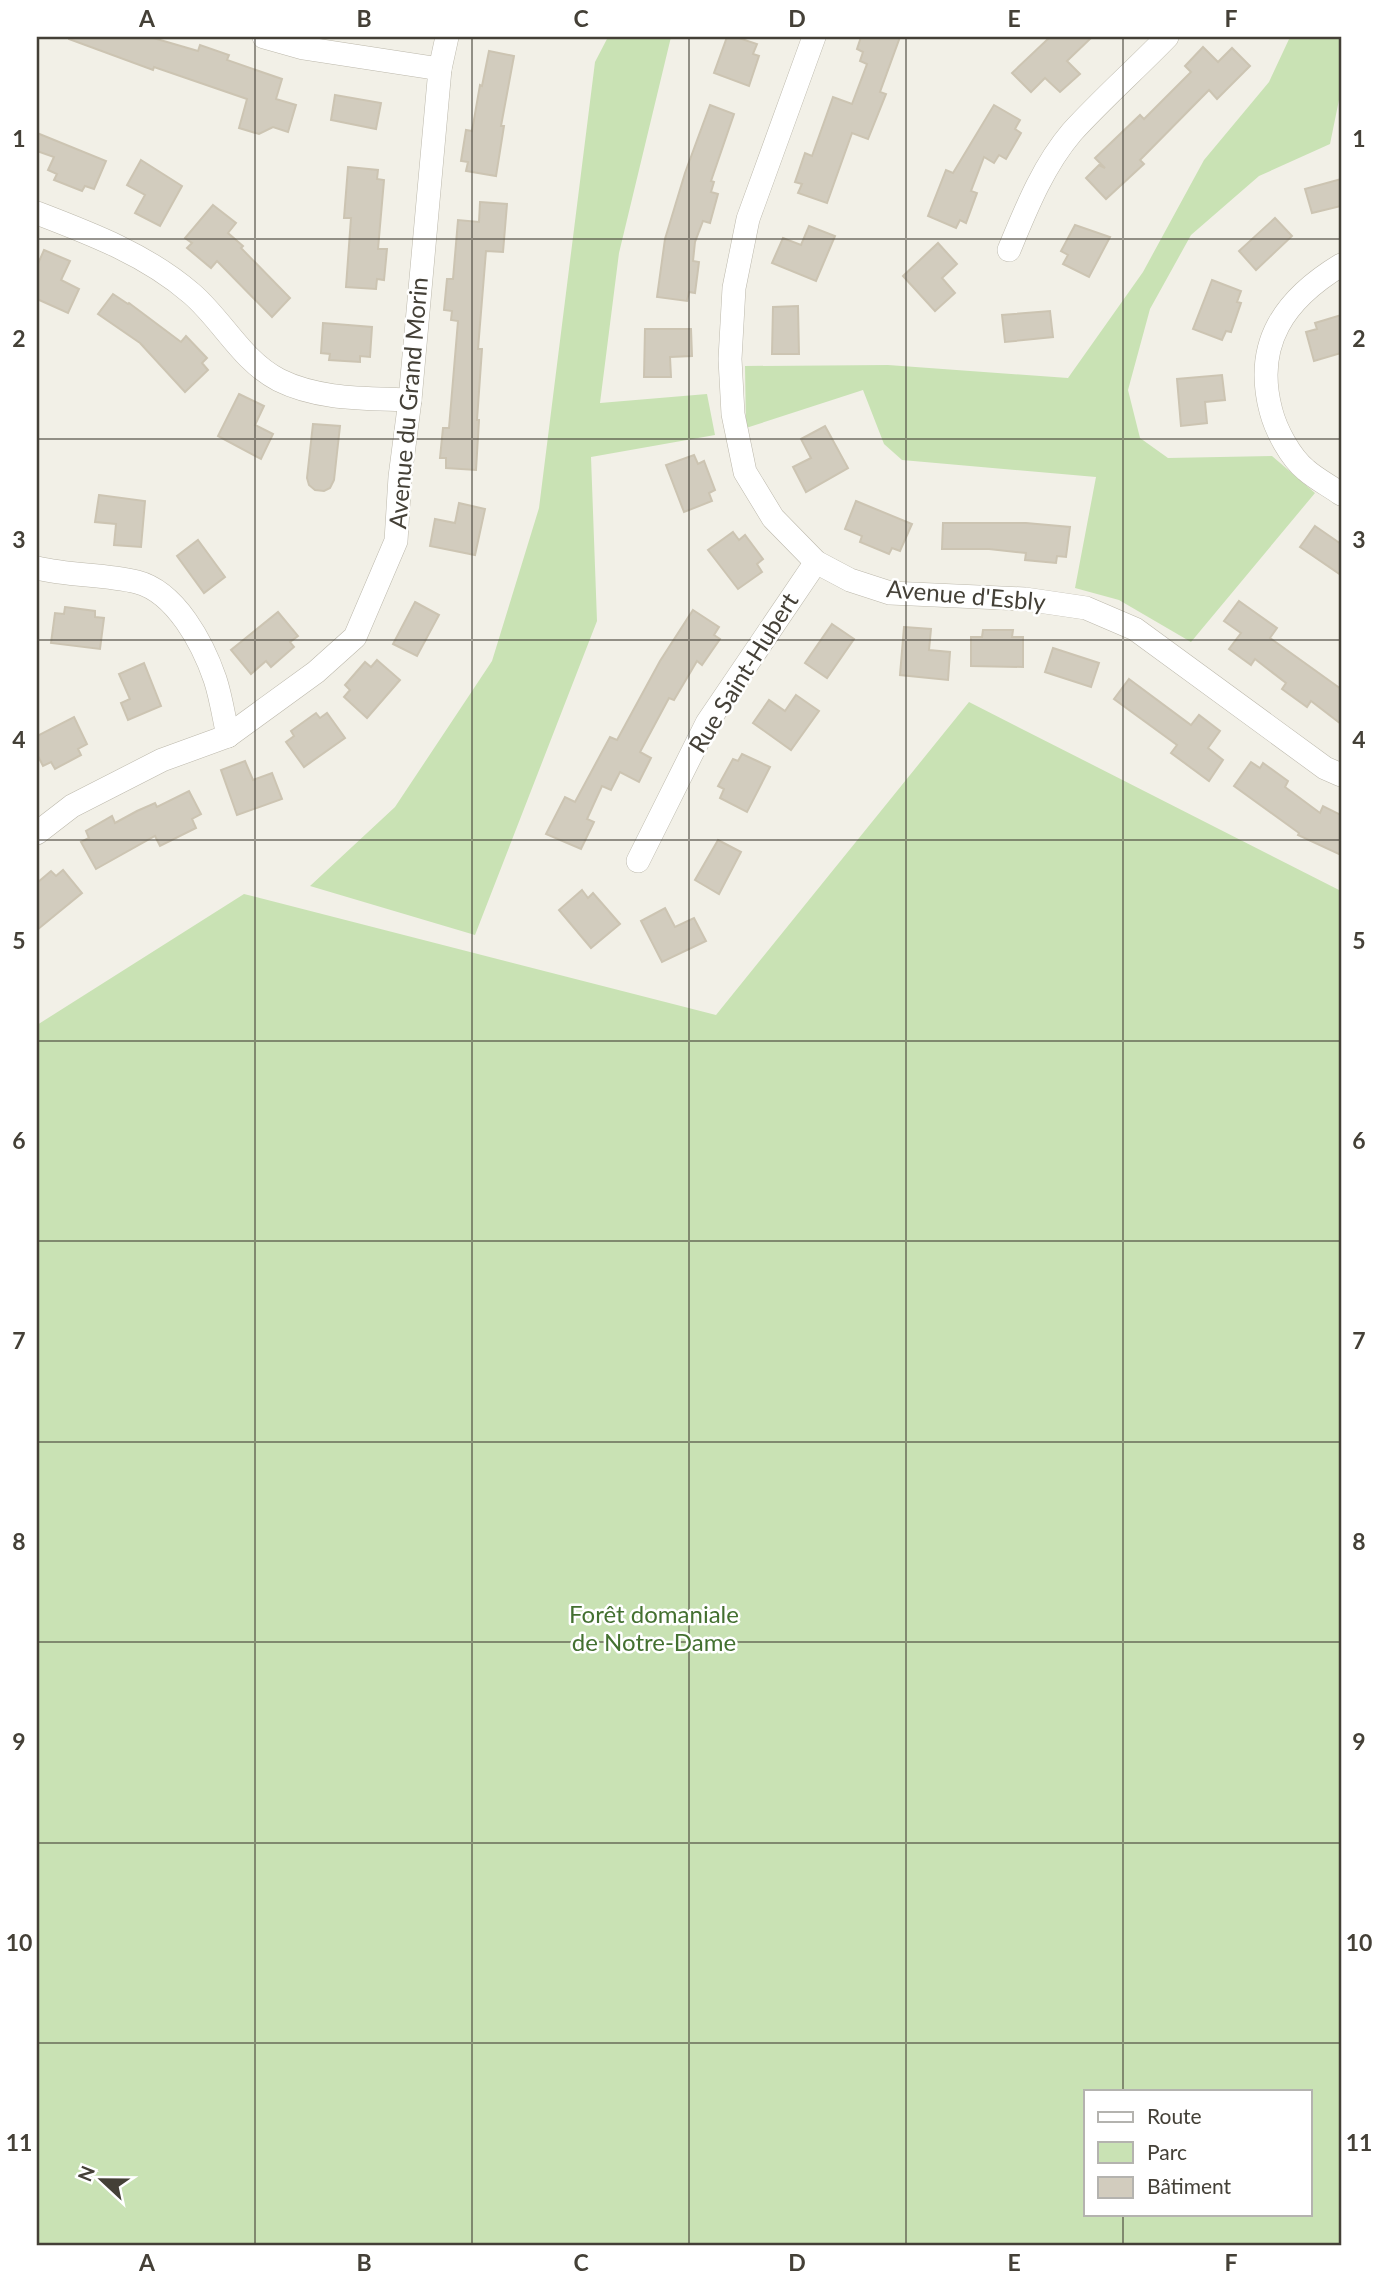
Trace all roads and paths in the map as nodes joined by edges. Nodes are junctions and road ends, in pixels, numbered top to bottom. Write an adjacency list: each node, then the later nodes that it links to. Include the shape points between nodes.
1 (264, 37): 5 (street, via 303,48)
2 (447, 37): 5 (street, Avenue du Grand Morin)
3 (814, 37): 11 (street, Avenue d'Esbly, via 748,219 734,288 730,359 733,414 745,472 773,518)
4 (1167, 37): 7 (street, via 1072,133 1046,169)
5 (440, 69): 9 (street, Avenue du Grand Morin)
6 (37, 213): 9 (street, via 148,261 193,295 255,363 278,380 331,396)
7 (1009, 250)
8 (1341, 265): 10 (street, via 1316,281 1286,312 1268,348 1265,389 1276,429 1304,469)
9 (410, 400): 13 (street, Avenue du Grand Morin, via 396,541 355,637 316,672)
10 (1341, 494)
11 (816, 562): 14 (street, Avenue d'Esbly, via 890,593 1026,599 1086,608 1135,629 1325,768); 16 (street, Rue Saint-Hubert, via 707,723)
12 (37, 568): 13 (street, via 141,583 172,602 194,633 215,679)
13 (228, 736): 15 (street, Avenue du Grand Morin, via 162,760 72,806)
14 (1341, 775)
15 (37, 832)
16 (639, 861)

